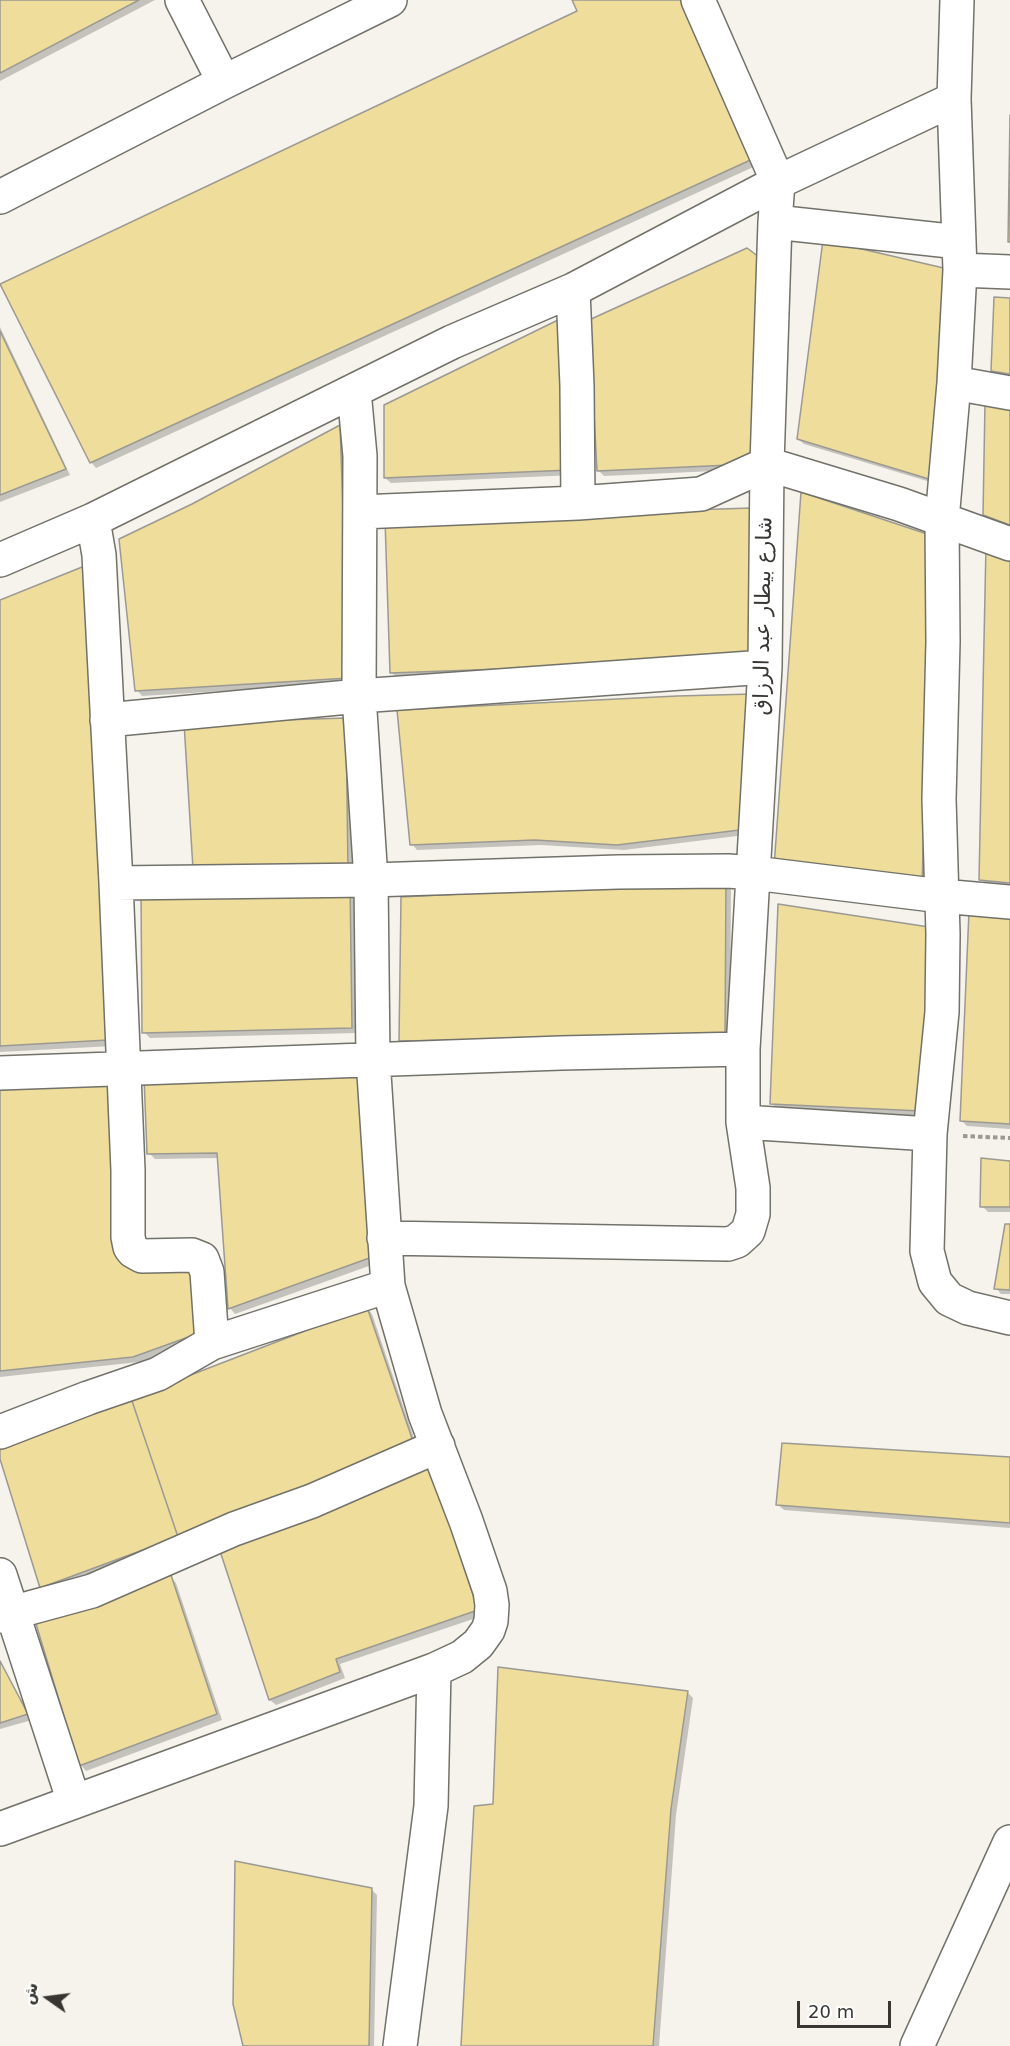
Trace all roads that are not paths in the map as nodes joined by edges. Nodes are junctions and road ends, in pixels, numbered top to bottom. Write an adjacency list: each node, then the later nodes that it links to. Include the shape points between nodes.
1 (182, 0): 5 (street)
2 (390, 0): 5 (street)
3 (698, 0): 7 (street)
4 (957, 0): 6 (street)
5 (224, 82): 8 (street)
6 (954, 99): 7 (street); 10 (street)
7 (778, 182): 9 (street, شارع بيطار عبد الرزاق); 12 (street)
8 (0, 197)
9 (775, 222): 10 (street); 16 (street, شارع بيطار عبد الرزاق)
10 (960, 256): 11 (street); 13 (street)
11 (1010, 272)
12 (573, 290): 14 (street, via 452,342); 17 (street)
13 (954, 383): 15 (street); 20 (street)
14 (354, 391): 18 (street); 19 (street)
15 (1010, 393)
16 (767, 464): 17 (street, via 701,494); 20 (street); 23 (street, شارع بيطار عبد الرزاق)
17 (578, 503): 18 (street)
18 (360, 512): 24 (street)
19 (93, 519): 22 (street); 25 (street, via 99,555)
20 (942, 520): 21 (street); 29 (street)
21 (1010, 544)
22 (0, 560)
23 (765, 667): 24 (street); 26 (street, شارع بيطار عبد الرزاق)
24 (358, 696): 25 (street); 27 (street)
25 (107, 720): 28 (street)
26 (754, 873): 27 (street, via 618,872); 29 (street); 31 (street, شارع بيطار عبد الرزاق)
27 (371, 880): 28 (street); 32 (street)
28 (116, 883): 33 (street)
29 (941, 896): 30 (street); 36 (street, via 942,1012)
30 (1010, 902)
31 (743, 1049): 32 (street); 35 (street, شارع بيطار عبد الرزاق)
32 (374, 1059): 33 (street); 37 (street)
33 (123, 1069): 34 (street); 40 (street, via 130,1247 142,1256 192,1255 202,1259 207,1272)
34 (0, 1073)
35 (744, 1122): 36 (street); 37 (street, شارع بيطار عبد الرزاق, via 753,1214 748,1231 728,1245)
36 (930, 1134): 39 (street, via 927,1251 935,1282 949,1299)
37 (384, 1238): 38 (street)
38 (388, 1286): 40 (street); 42 (street)
39 (1010, 1318)
40 (212, 1343): 41 (street, via 158,1374)
41 (0, 1432)
42 (438, 1446): 44 (street, via 92,1591); 45 (street, via 492,1605 488,1630 478,1644)
43 (0, 1575): 44 (street)
44 (6, 1614): 46 (street)
45 (434, 1671): 46 (street); 49 (street, via 431,1806)
46 (74, 1802): 47 (street)
47 (0, 1829)
48 (1010, 1842): 50 (street)
49 (400, 2046)
50 (917, 2046)

